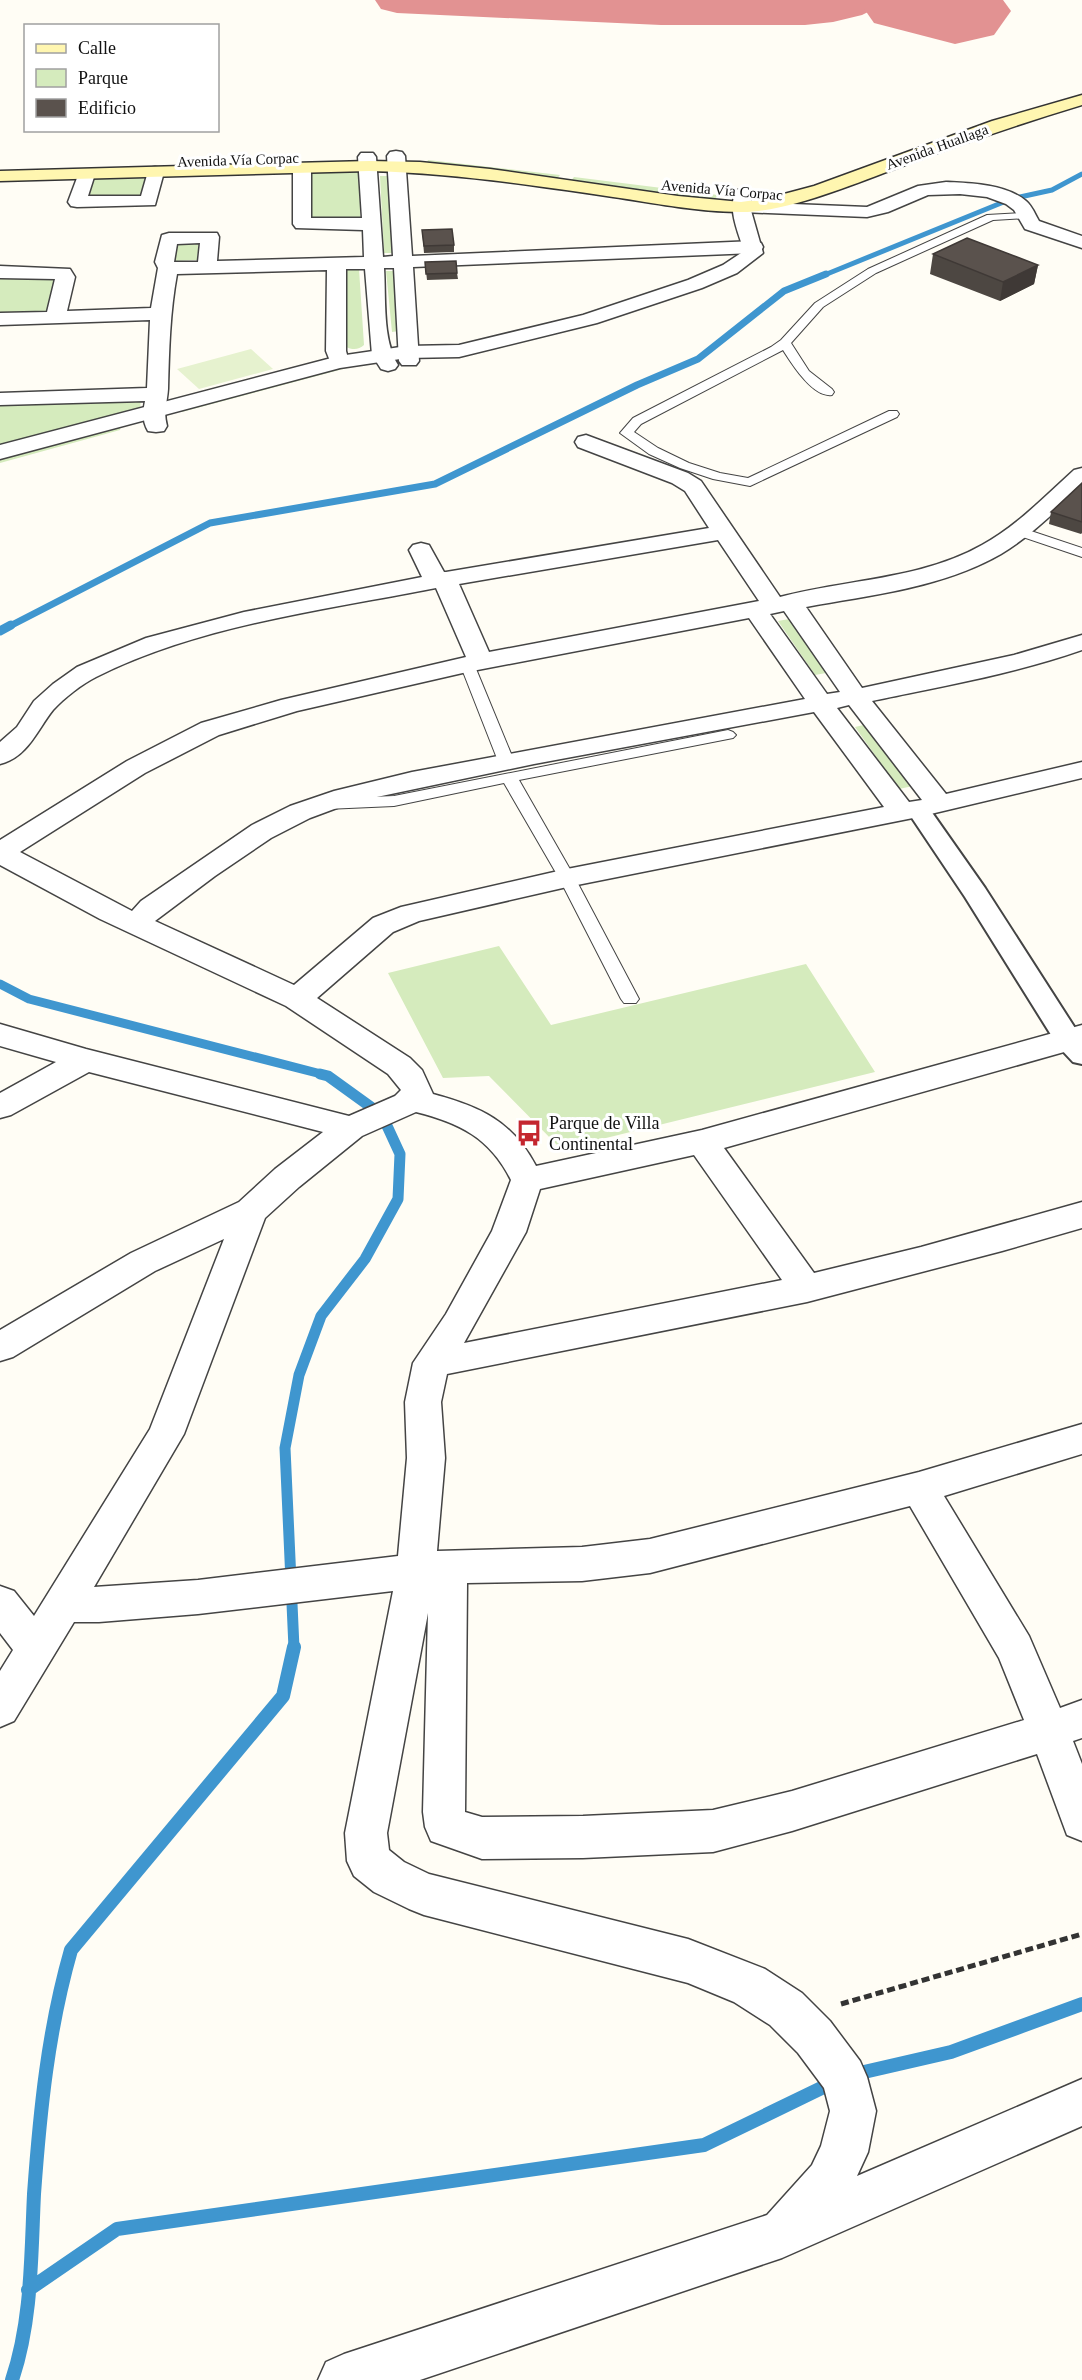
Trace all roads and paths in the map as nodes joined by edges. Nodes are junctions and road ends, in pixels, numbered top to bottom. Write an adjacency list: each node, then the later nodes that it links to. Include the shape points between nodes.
1 (1082, 100): 9 (main road, Avenida Huallaga)
2 (368, 161): 3 (main road, Avenida Vía Corpac); 4 (main road, Avenida Vía Corpac); 5 (main road, Avenida Vía Corpac); 13 (street)
3 (396, 161): 10 (main road, Avenida Vía Corpac, via 678,201); 16 (street)
4 (0, 166)
5 (302, 168): 6 (main road, Avenida Vía Corpac); 13 (street, via 302,224)
6 (155, 172): 7 (main road, Avenida Vía Corpac); 7 (street, via 150,201 77,202)
7 (86, 174): 8 (main road, Avenida Vía Corpac)
8 (0, 176)
9 (793, 196): 10 (main road, Avenida Vía Corpac, via 769,203); 11 (street, via 799,202)
10 (742, 200): 11 (street); 15 (street)
11 (829, 211): 12 (street, via 878,211 925,190 954,188 1011,199 1024,210)
12 (1025, 216): 14 (street, via 1041,230); 25 (lane, via 991,217 872,272 819,304)
13 (371, 224): 17 (street)
14 (1082, 242)
15 (754, 247): 16 (street); 26 (street, via 754,253 730,269 617,310 510,340)
16 (402, 262): 17 (street); 26 (street)
17 (372, 263): 18 (street); 27 (street)
18 (337, 264): 19 (street); 28 (street)
19 (207, 267): 20 (street); 20 (street, via 210,237 169,239 164,262)
20 (168, 268): 22 (street)
21 (0, 272): 23 (street, via 63,273)
22 (160, 314): 23 (street); 31 (street)
23 (56, 317): 24 (street)
24 (0, 319)
25 (786, 343): 29 (lane, via 804,374); 32 (lane, via 637,421 626,433 678,462 750,482)
26 (408, 356): 27 (street)
27 (385, 360): 28 (street); 31 (street)
28 (339, 362): 31 (street)
29 (828, 392)
30 (0, 399): 31 (street)
31 (155, 411): 34 (street); 35 (street)
32 (893, 414)
33 (586, 442): 38 (street, via 693,486)
34 (0, 452)
35 (0, 469)
36 (1082, 475): 37 (street)
37 (1019, 531): 40 (lane); 42 (street, via 994,549 946,570)
38 (724, 532): 41 (street); 42 (street)
39 (421, 550): 41 (street)
40 (1082, 554)
41 (440, 580): 44 (street); 48 (street, via 265,615 155,643 87,672 62,689 43,706 27,732)
42 (773, 606): 44 (street); 45 (street); 46 (street)
43 (1082, 642): 45 (street, via 1050,654)
44 (474, 663): 49 (lane); 52 (street, via 312,700 210,729 136,767)
45 (856, 697): 46 (street); 51 (street)
46 (821, 704): 49 (street); 51 (street)
47 (728, 735): 49 (lane)
48 (0, 756)
49 (507, 769): 53 (lane); 54 (street, via 404,783 299,812 258,834 151,908)
50 (1079, 776): 51 (street)
51 (920, 808): 53 (street); 58 (street)
52 (0, 853): 54 (street)
53 (567, 878): 55 (street, via 411,914 384,925); 56 (lane)
54 (137, 923): 55 (street)
55 (297, 999): 60 (street, via 399,1066 418,1093)
56 (630, 999)
57 (0, 1035): 59 (street)
58 (1077, 1044): 63 (street)
59 (85, 1060): 61 (street); 62 (street)
60 (409, 1102): 62 (street); 64 (street, via 458,1113 485,1127 505,1143)
61 (0, 1107)
62 (351, 1128): 65 (street)
63 (702, 1142): 64 (street); 67 (street)
64 (527, 1180): 69 (street, via 509,1233 458,1324)
65 (251, 1211): 68 (street, via 143,1262); 74 (street, via 166,1434)
66 (1082, 1215): 67 (street)
67 (807, 1289): 69 (street)
68 (0, 1347)
69 (431, 1363): 72 (street, via 423,1402 426,1458)
70 (1082, 1439): 71 (street)
71 (919, 1488): 72 (street, via 651,1556 582,1564); 77 (street, via 1015,1649)
72 (419, 1570): 74 (street, via 198,1597); 77 (street, via 446,1827 463,1834 482,1838 583,1837 713,1831 792,1811); 80 (street, via 366,1833 369,1861 389,1877 424,1894 688,1961 749,1985)
73 (0, 1603): 75 (street)
74 (82, 1605): 75 (street)
75 (38, 1649): 76 (street)
76 (0, 1708)
77 (1066, 1725): 78 (street)
78 (1082, 1821)
79 (1082, 1934): 80 (path)
80 (794, 2018): 82 (street, via 844,2077 852,2111 844,2152 830,2182)
81 (1082, 2102): 82 (street)
82 (782, 2234): 83 (street)
83 (344, 2380)

